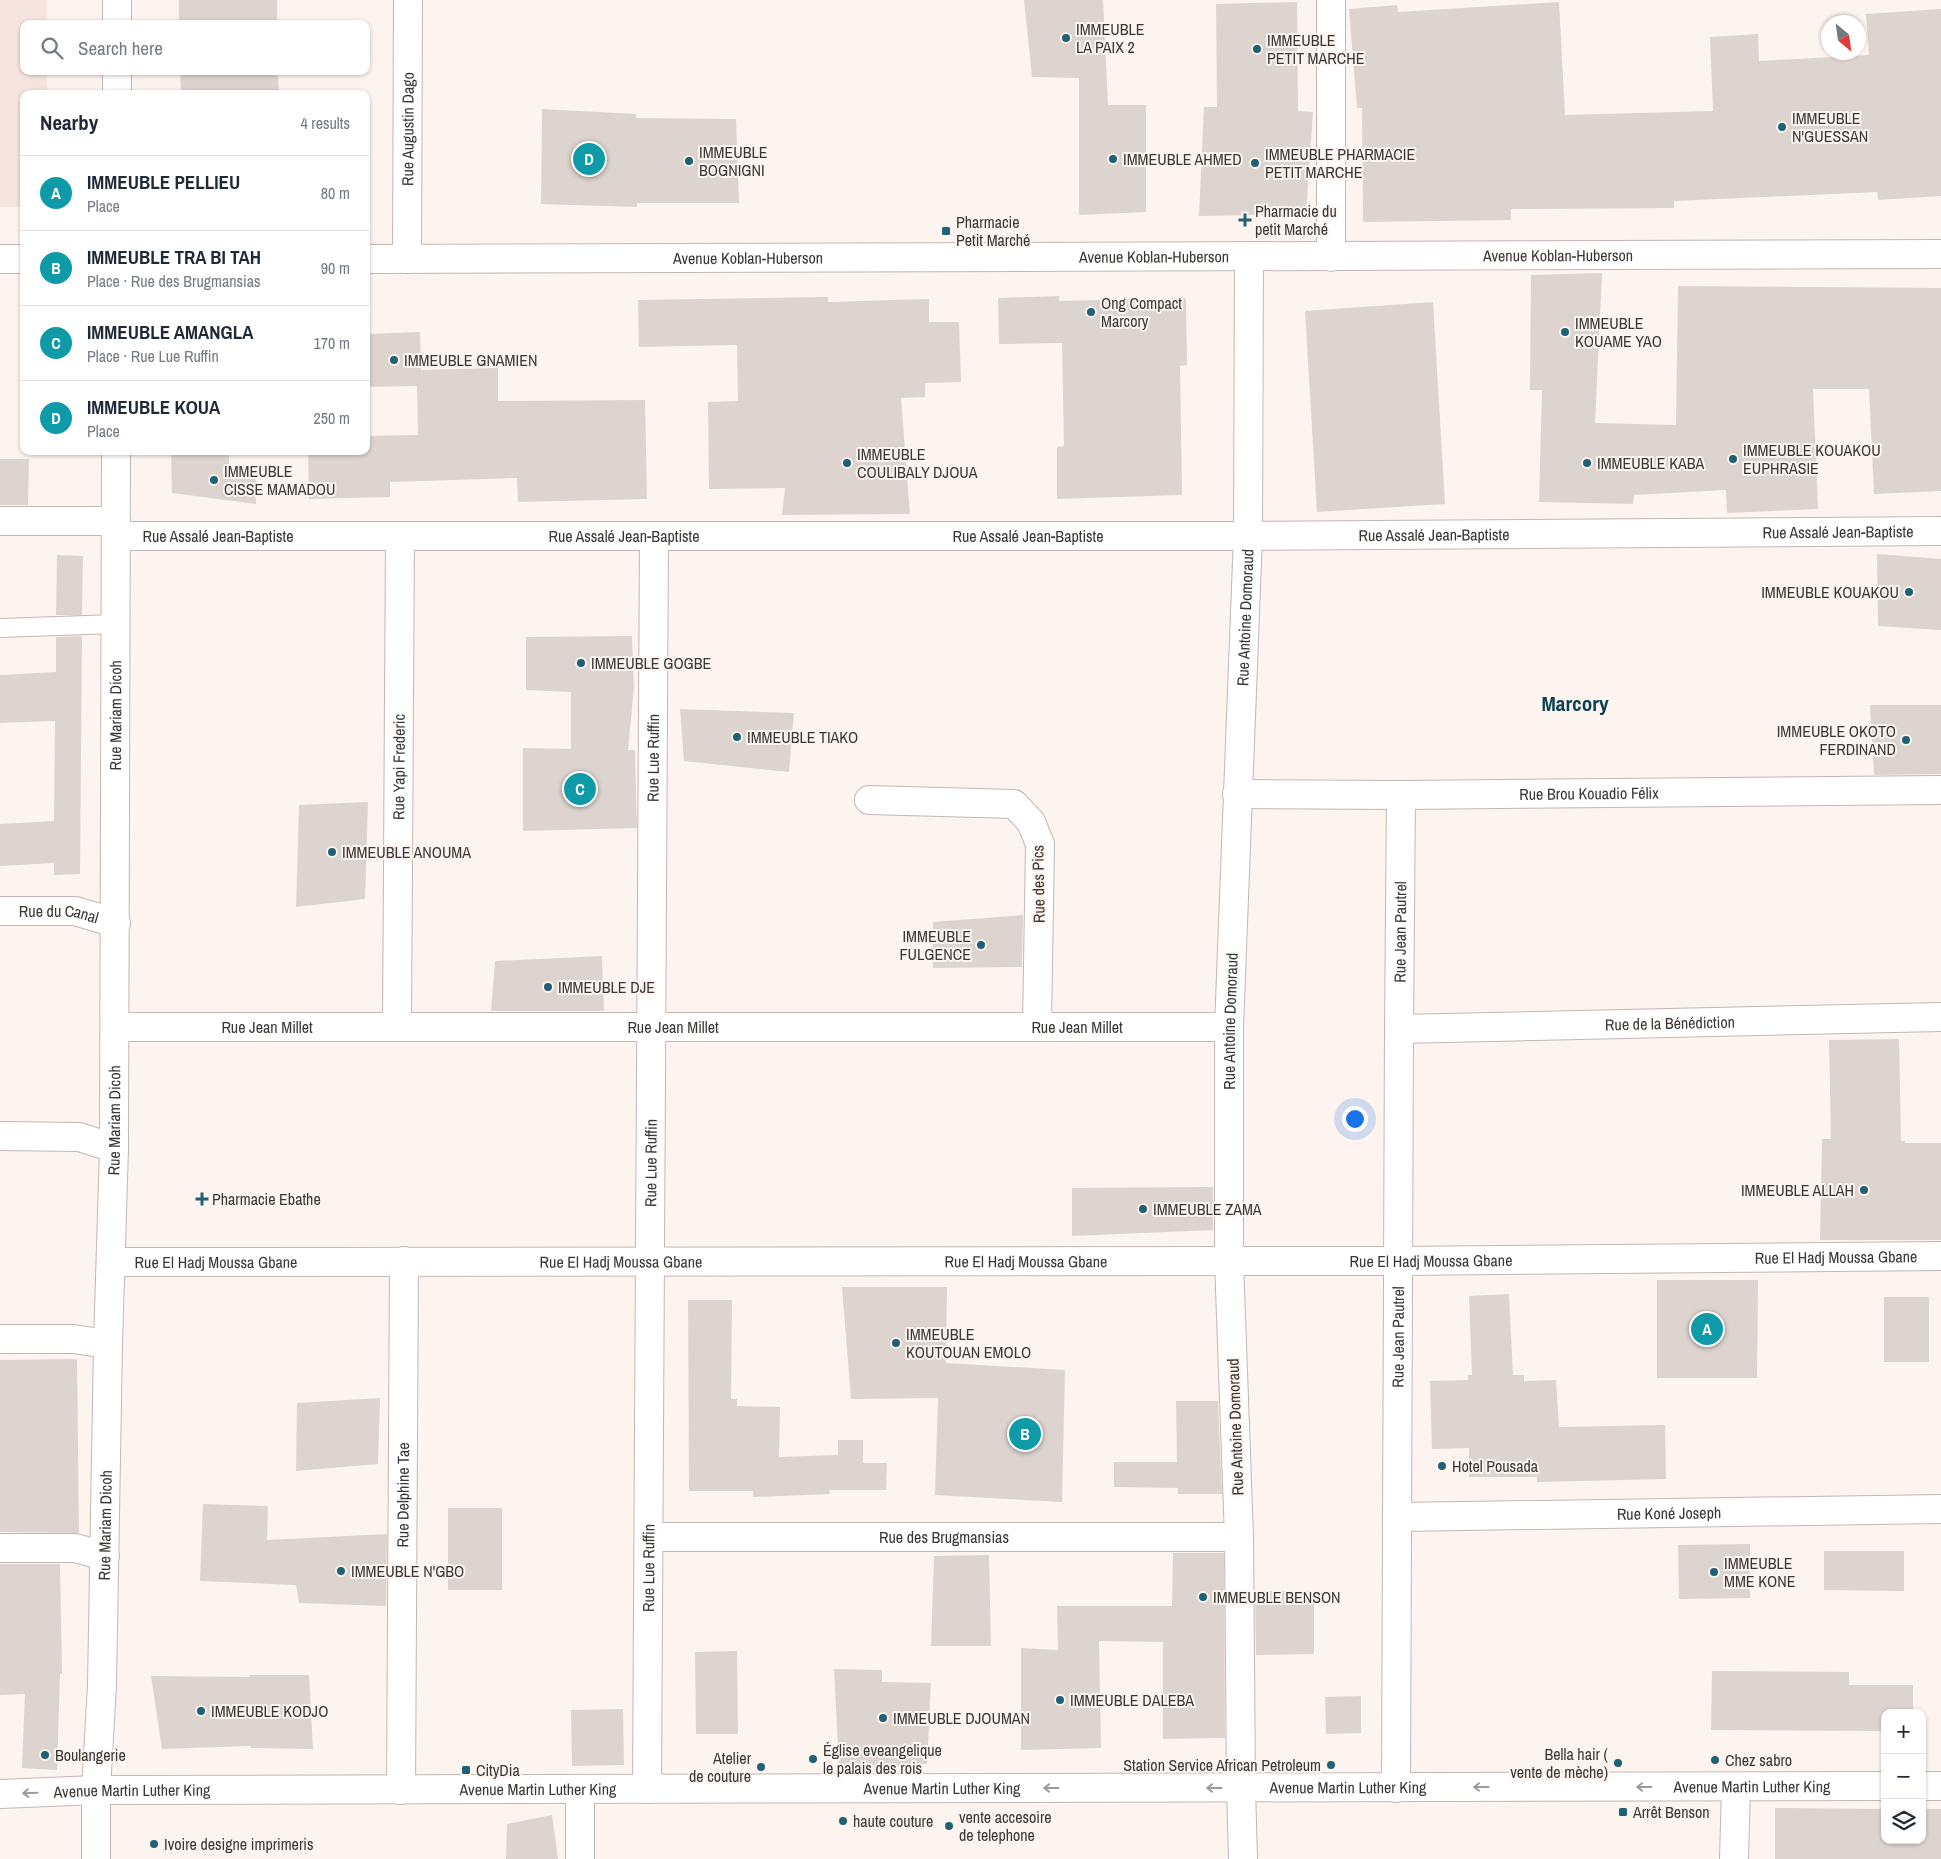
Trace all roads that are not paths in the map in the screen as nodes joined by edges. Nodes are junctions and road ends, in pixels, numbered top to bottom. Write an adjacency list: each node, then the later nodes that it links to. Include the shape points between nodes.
1 (117, 0): 4 (street)
2 (408, 0): 13 (street, Rue Augustin Dago)
3 (1331, 0): 8 (street)
4 (117, 20)
5 (117, 75): 6 (street)
6 (117, 90)
7 (1941, 254): 8 (street, Avenue Koblan-Huberson)
8 (1331, 256): 9 (street, Avenue Koblan-Huberson)
9 (1249, 257): 13 (street, Avenue Koblan-Huberson); 20 (street, Rue Antoine Domoraud)
10 (0, 259): 11 (street)
11 (20, 259)
12 (370, 259): 13 (street, Avenue Koblan-Huberson)
13 (407, 259)
14 (116, 455): 16 (street, Rue Mariam Dicoh)
15 (0, 521): 16 (street, Rue Assalé Jean-Baptiste)
16 (116, 529): 18 (street, Rue Assalé Jean-Baptiste); 21 (street, Rue Mariam Dicoh)
17 (1941, 531): 20 (street, Rue Assalé Jean-Baptiste)
18 (400, 536): 19 (street, Rue Assalé Jean-Baptiste); 31 (street, Rue Yapi Frederic)
19 (654, 536): 20 (street, Rue Assalé Jean-Baptiste); 32 (street, Rue Lue Ruffin)
20 (1248, 536): 24 (street, Rue Antoine Domoraud)
21 (116, 624): 22 (lane); 28 (street, Rue Mariam Dicoh)
22 (0, 628)
23 (1941, 790): 25 (street, Rue Brou Kouadio Félix)
24 (1237, 794): 25 (street, Rue Brou Kouadio Félix); 34 (street, Rue Antoine Domoraud)
25 (1402, 795): 35 (street, Rue Jean Pautrel)
26 (869, 800): 33 (street, Rue des Pics, via 1014,804 1031,822 1040,844)
27 (0, 911): 28 (street, Rue du Canal, via 75,911)
28 (116, 923): 30 (street, Rue Mariam Dicoh)
29 (1941, 1018): 35 (street, Rue de la Bénédiction)
30 (114, 1027): 31 (street, Rue Jean Millet); 37 (street, Rue Mariam Dicoh)
31 (397, 1027): 32 (street, Rue Jean Millet)
32 (651, 1027): 33 (street, Rue Jean Millet); 40 (street, Rue Lue Ruffin)
33 (1037, 1027): 34 (street, Rue Jean Millet)
34 (1229, 1027): 41 (street, Rue Antoine Domoraud)
35 (1399, 1029): 42 (street, Rue Jean Pautrel)
36 (0, 1136): 37 (street, via 79,1136)
37 (114, 1148): 43 (street, Rue Mariam Dicoh)
38 (1941, 1256): 42 (street, Rue El Hadj Moussa Gbane)
39 (404, 1261): 40 (street, Rue El Hadj Moussa Gbane); 43 (street, Rue El Hadj Moussa Gbane); 60 (street, Rue Delphine Tae)
40 (650, 1261): 41 (street, Rue El Hadj Moussa Gbane); 48 (street, Rue Lue Ruffin)
41 (1229, 1261): 42 (street, Rue El Hadj Moussa Gbane); 49 (street, Rue Antoine Domoraud)
42 (1399, 1261): 47 (street, Rue Jean Pautrel)
43 (111, 1262): 45 (street, Rue Mariam Dicoh)
44 (0, 1339): 45 (street, via 73,1339)
45 (108, 1344): 51 (street, Rue Mariam Dicoh)
46 (1941, 1509): 47 (street, Rue Koné Joseph)
47 (1398, 1517): 57 (street, Rue Jean Pautrel)
48 (649, 1537): 49 (street, Rue des Brugmansias); 58 (street, Rue Lue Ruffin)
49 (1239, 1537): 56 (street, Rue Antoine Domoraud)
50 (0, 1548): 51 (street, via 75,1548)
51 (105, 1556): 59 (street, Rue Mariam Dicoh)
52 (1881, 1786): 55 (street, Avenue Martin Luther King)
53 (1926, 1786): 54 (street)
54 (1941, 1786)
55 (1736, 1787): 57 (street, Avenue Martin Luther King, one-way to 57); 66 (street)
56 (1240, 1788): 57 (street, Avenue Martin Luther King); 58 (street, Avenue Martin Luther King, one-way to 58); 65 (street, Rue Antoine Domoraud)
57 (1396, 1788)
58 (647, 1789): 61 (street, Avenue Martin Luther King)
59 (96, 1790): 60 (street, Avenue Martin Luther King); 62 (street, Avenue Martin Luther King, one-way to 62); 63 (street, Rue Mariam Dicoh)
60 (401, 1790): 61 (street, Avenue Martin Luther King)
61 (580, 1790): 64 (street)
62 (0, 1794)
63 (96, 1859)
64 (580, 1859)
65 (1243, 1859)
66 (1734, 1859)

